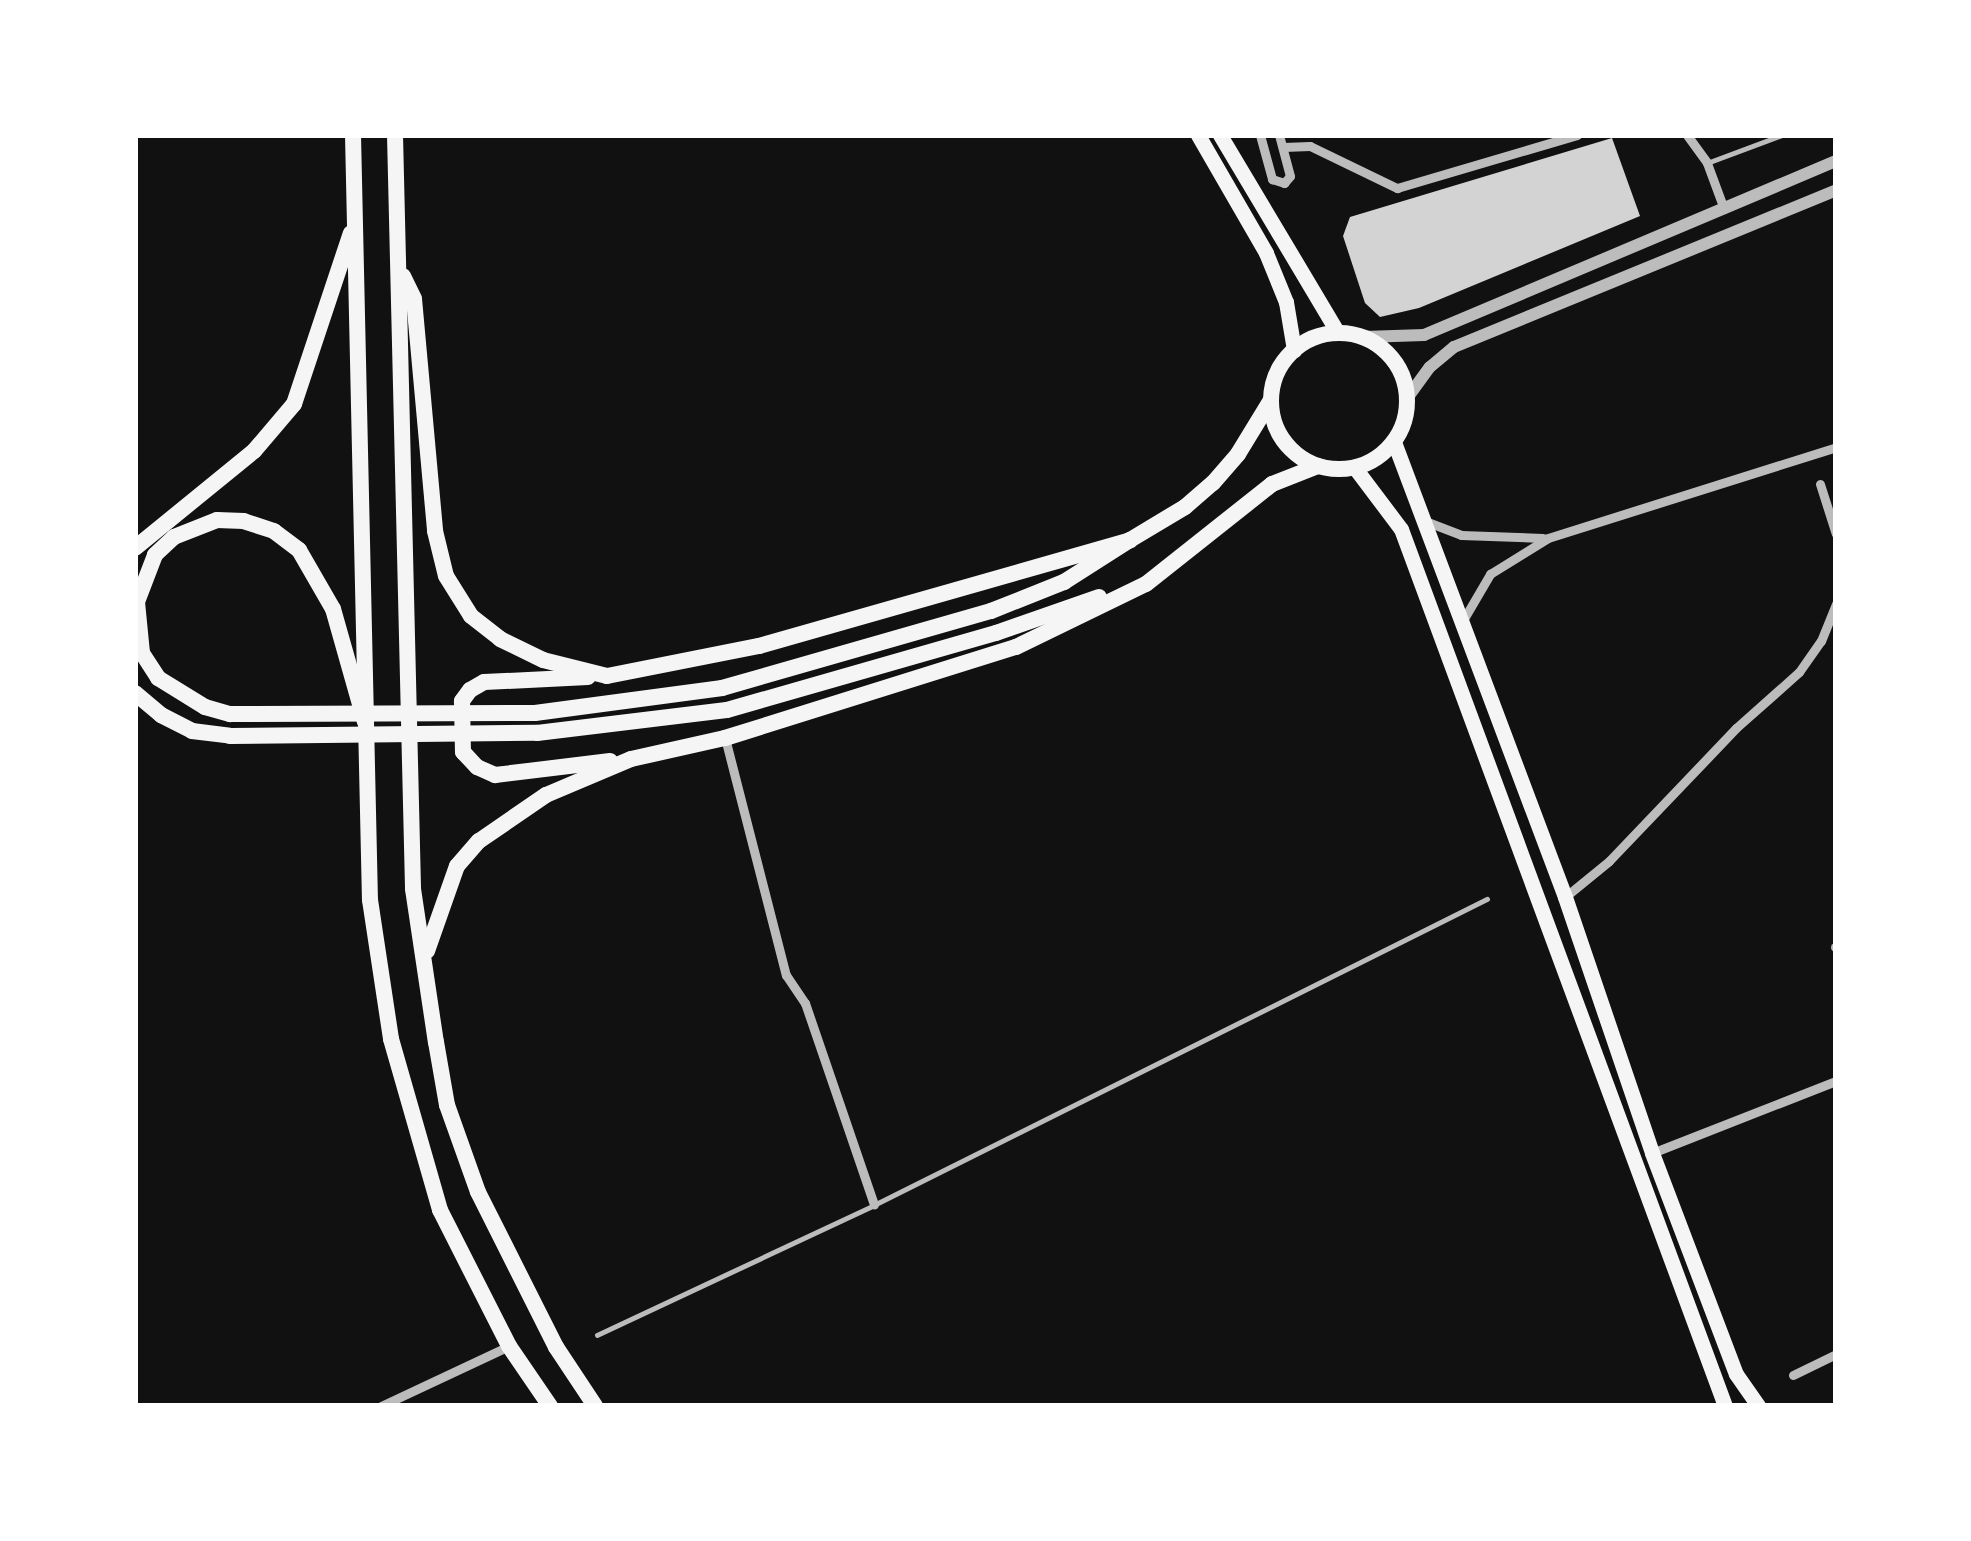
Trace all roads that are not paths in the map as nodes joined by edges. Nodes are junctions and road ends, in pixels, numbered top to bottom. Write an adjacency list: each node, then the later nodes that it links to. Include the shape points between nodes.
1 (353, 135): 14 (highway)
2 (395, 135): 15 (highway)
3 (1198, 135): 18 (main road, via 1266,253)
4 (1220, 135): 16 (main road)
5 (1260, 135): 9 (street, via 1272,179 1284,183 1291,176)
6 (1577, 135): 9 (street, via 1397,188 1310,146)
7 (1687, 135): 11 (street)
8 (1782, 135): 11 (lane)
9 (1281, 141)
10 (1836, 161): 13 (street)
11 (1707, 163): 13 (street)
12 (1836, 190): 19 (street, via 1454,347)
13 (1724, 209): 17 (street, via 1424,335)
14 (356, 214): 30 (highway, via 294,404 254,452); 37 (highway)
15 (400, 271): 35 (highway, via 414,299 446,576 471,616 500,639); 42 (highway, via 406,712)
16 (1338, 333): 17 (highway); 18 (highway)
17 (1364, 338): 19 (highway, via 1394,361)
18 (1294, 350): 20 (highway)
19 (1408, 397): 21 (highway)
20 (1271, 400): 23 (highway, via 1280,436); 29 (highway, via 1213,483)
21 (1394, 442): 24 (highway); 26 (main road)
22 (1836, 447): 28 (street)
23 (1318, 466): 24 (highway); 31 (highway, via 1272,484)
24 (1354, 468): 53 (main road, via 1401,530)
25 (1820, 484): 27 (street)
26 (1422, 520): 28 (street, via 1461,535); 33 (main road)
27 (1836, 534)
28 (1548, 538): 33 (street, via 1490,574)
29 (1130, 540): 35 (highway, via 759,646); 37 (highway, via 1064,582 991,611 722,688 535,713 230,714 181,696 142,653 136,624 142,577 154,555 174,537 217,520 274,531 299,550 319,576)
30 (135, 548)
31 (1146, 584): 36 (highway, via 728,710 537,733 230,736 192,730); 38 (highway, via 1016,647)
32 (1836, 604): 34 (street)
33 (1462, 622): 40 (main road)
34 (1832, 623): 40 (street, via 1799,672)
35 (607, 676): 39 (highway, via 484,682 462,701 464,752 495,775)
36 (135, 693)
37 (365, 722): 47 (highway, via 370,900 391,1039 440,1210)
38 (725, 738): 39 (highway); 45 (street, via 786,975 805,1003)
39 (631, 759): 42 (highway, via 546,795 479,841 442,895)
40 (1565, 897): 44 (main road)
41 (1487, 898): 45 (lane)
42 (424, 964): 52 (highway, via 447,1106 478,1192)
43 (1836, 1078): 44 (street)
44 (1652, 1153): 54 (main road, via 1736,1374)
45 (874, 1205): 46 (lane)
46 (597, 1335)
47 (508, 1346): 50 (street); 51 (highway)
48 (1836, 1354): 49 (street)
49 (1793, 1375)
50 (381, 1406)
51 (550, 1406)
52 (595, 1406)
53 (1725, 1406)
54 (1758, 1406)

